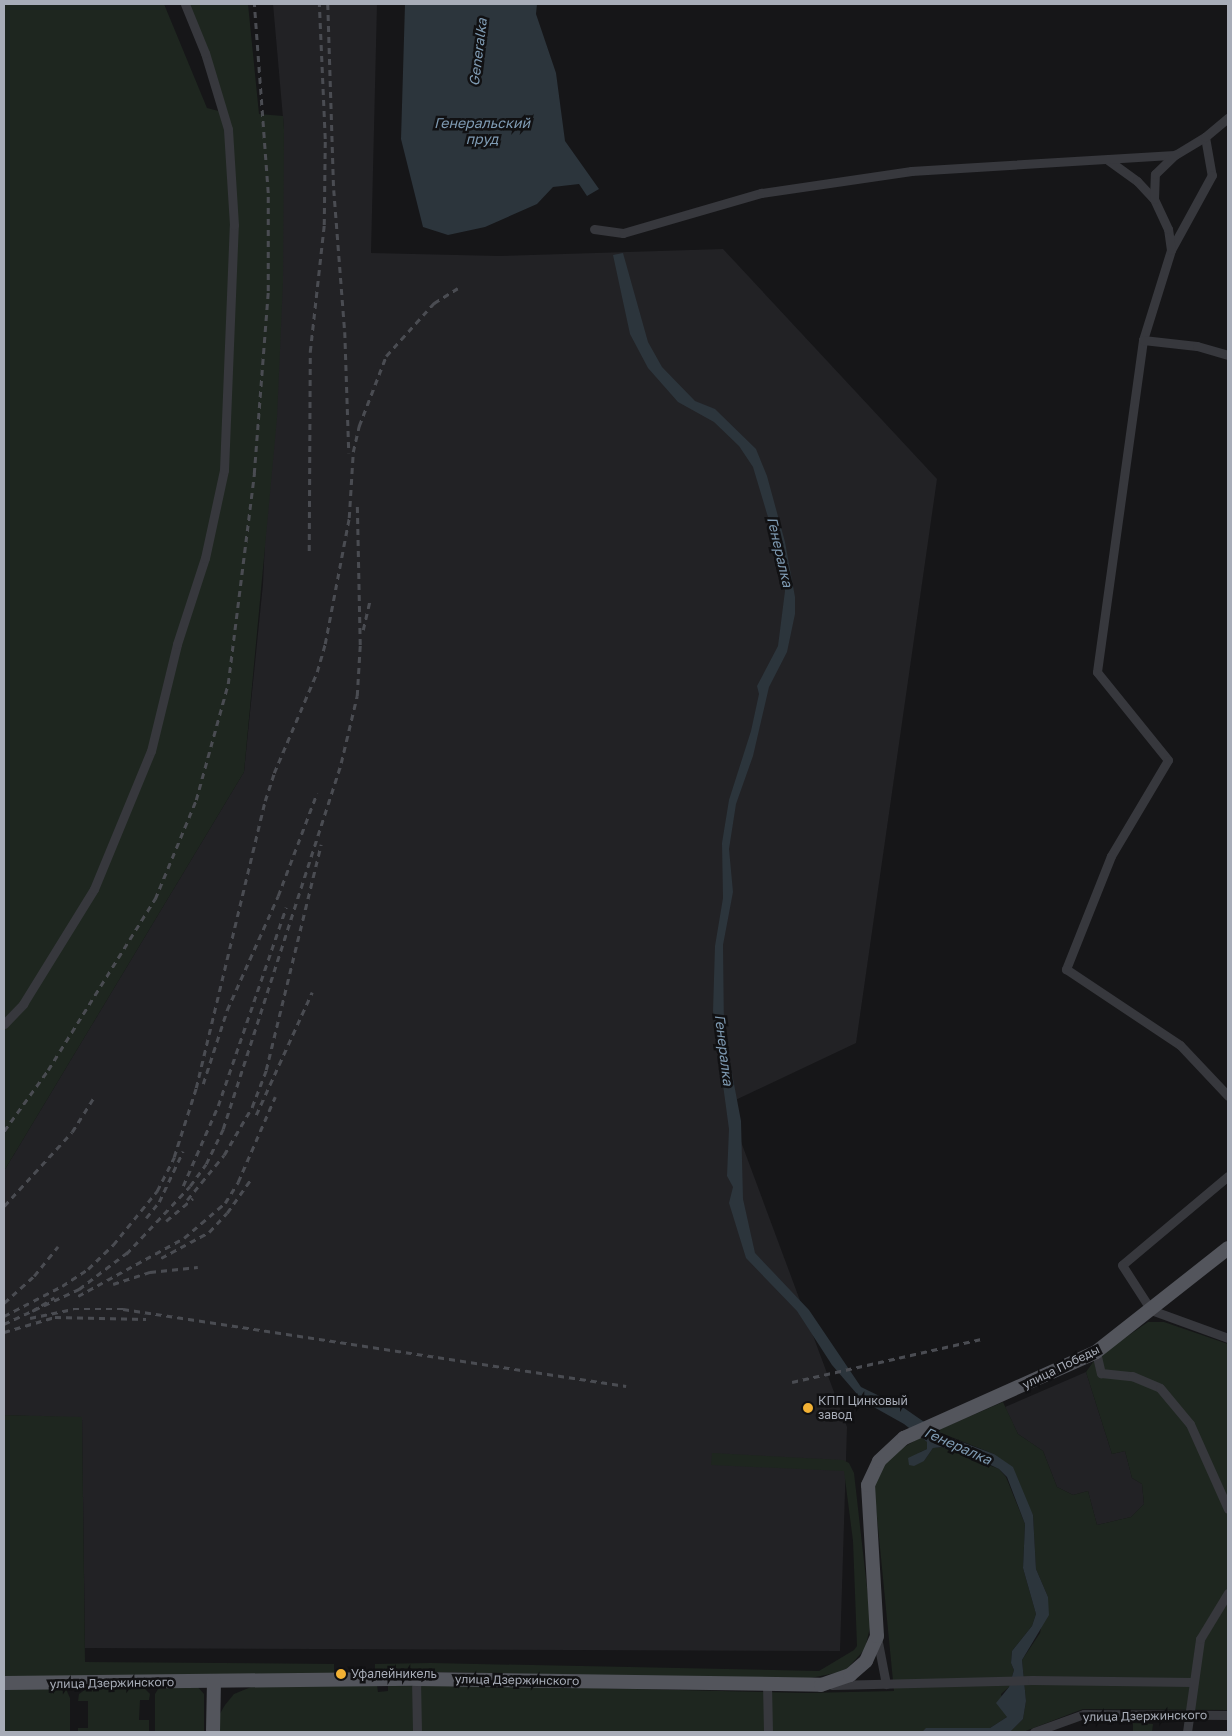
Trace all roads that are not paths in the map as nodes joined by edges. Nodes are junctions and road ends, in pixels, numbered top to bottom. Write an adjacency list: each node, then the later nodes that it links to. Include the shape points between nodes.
1 (185, 4): 11 (street, via 205,53 228,129 234,225 224,470 205,558 177,644 151,751 94,889 22,1004)
2 (1228, 118): 3 (street)
3 (1205, 137): 4 (street); 8 (street, via 1212,175)
4 (1175, 155): 5 (street); 6 (street, via 1155,174)
5 (1108, 160): 6 (street, via 1137,181); 7 (street, via 911,171 832,181 760,193 623,233)
6 (1154, 199): 8 (street, via 1168,229)
7 (594, 229)
8 (1171, 250): 9 (street)
9 (1143, 340): 10 (street, via 1197,346); 12 (street, via 1097,672 1168,760 1111,856 1066,969 1180,1045)
10 (1228, 355)
11 (4, 1024)
12 (1228, 1096)
13 (1228, 1176): 15 (street, via 1122,1265)
14 (1228, 1248): 15 (main road, улица Победы)
15 (1151, 1310): 16 (street); 17 (main road, улица Победы)
16 (1228, 1338)
17 (1096, 1352): 18 (street, via 1101,1373 1132,1376 1160,1388 1190,1424); 20 (main road, улица Победы, via 904,1438 879,1461 868,1485)
18 (1228, 1509)
19 (1228, 1593): 23 (street, via 1200,1639)
20 (877, 1636): 26 (street); 27 (main road, via 866,1660 850,1675)
21 (416, 1679): 22 (main road, улица Дзержинского); 25 (main road, улица Дзержинского); 31 (street)
22 (214, 1681): 24 (main road, улица Дзержинского); 30 (main road)
23 (1192, 1682): 26 (street, via 1032,1680); 28 (street)
24 (4, 1684)
25 (767, 1684): 27 (main road, улица Дзержинского); 32 (street)
26 (886, 1684): 27 (street)
27 (821, 1685)
28 (1189, 1714): 29 (street, улица Дзержинского); 33 (street, улица Дзержинского, via 1084,1714); 34 (street)
29 (1228, 1715)
30 (213, 1732)
31 (417, 1732)
32 (768, 1732)
33 (1034, 1732)
34 (1187, 1732)

